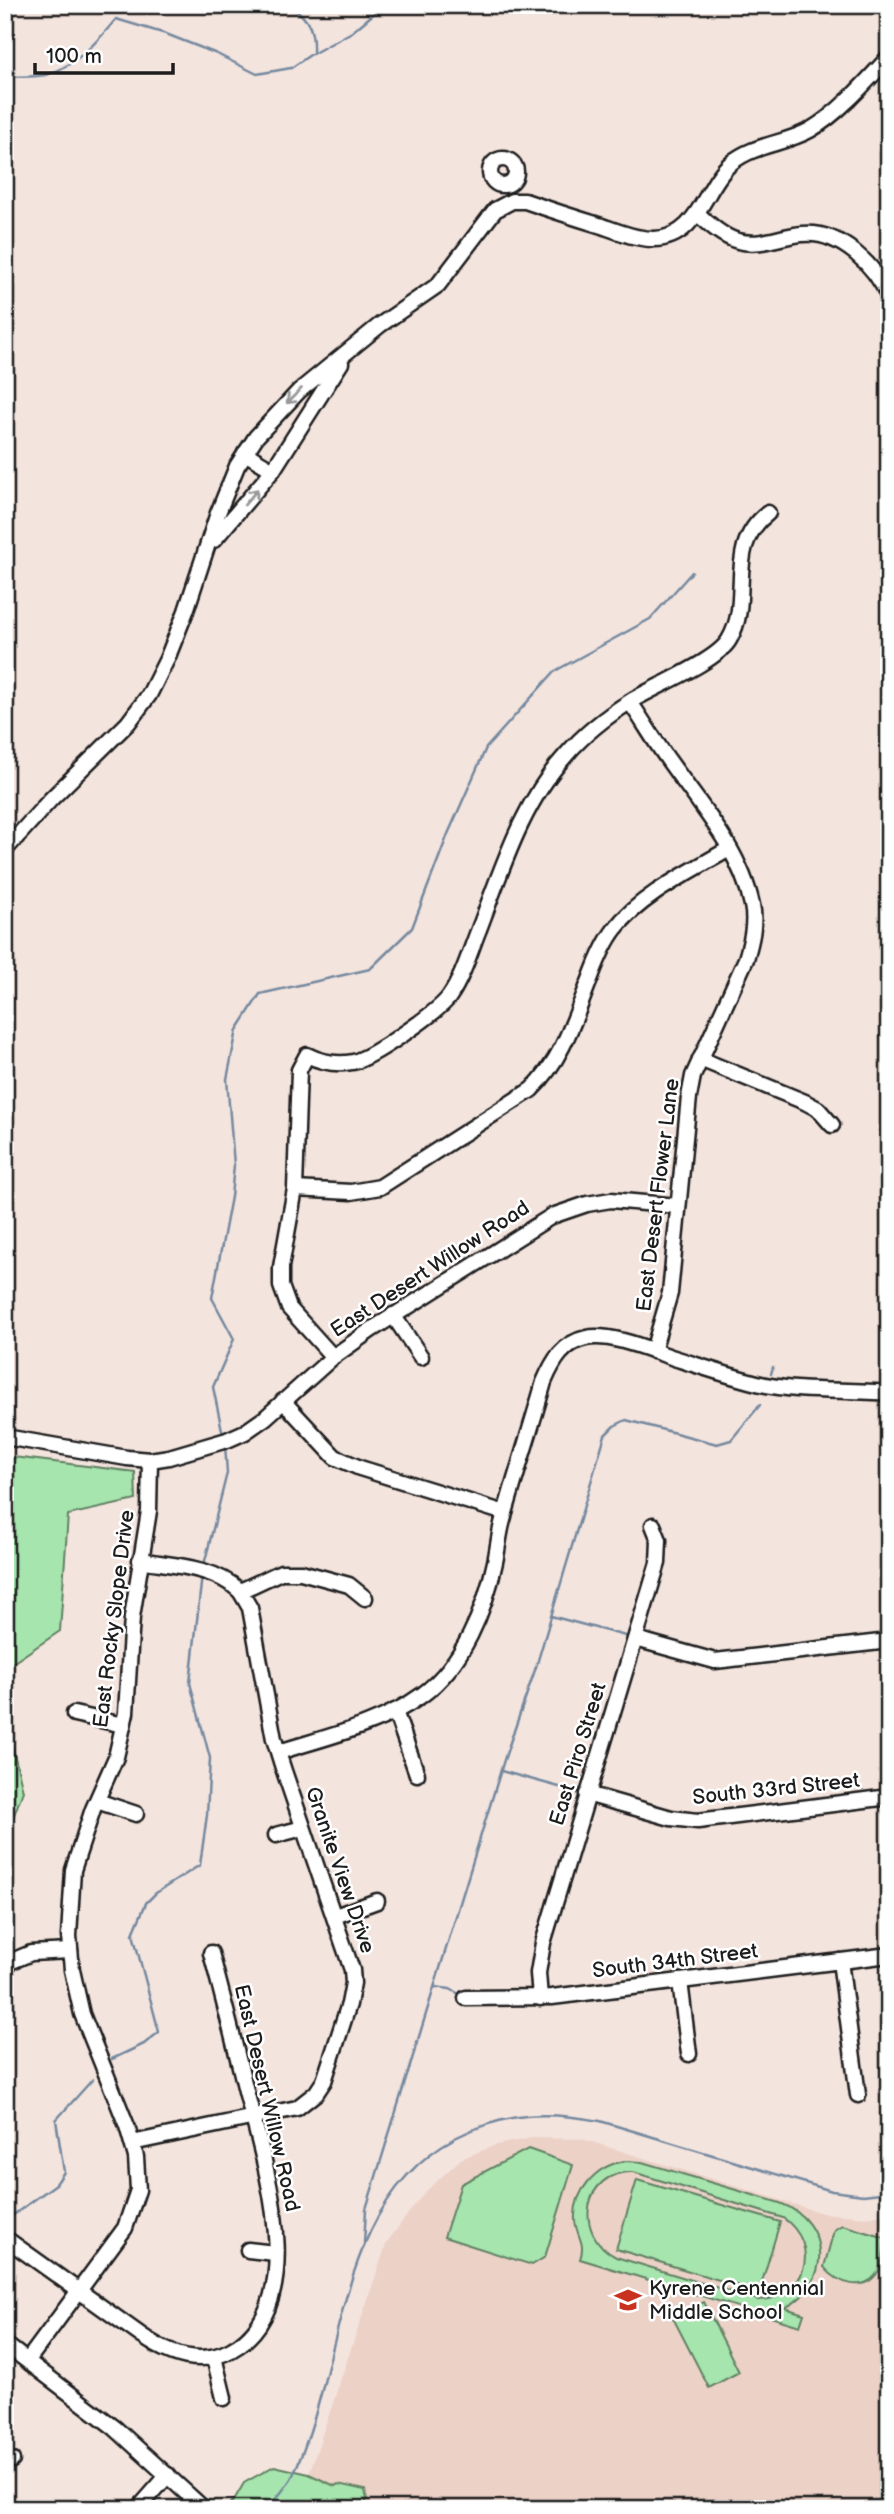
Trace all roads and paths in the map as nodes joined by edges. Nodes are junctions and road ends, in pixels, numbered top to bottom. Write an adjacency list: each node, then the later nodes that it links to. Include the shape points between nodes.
1 (889, 57): 4 (street, via 809,131 770,143 729,165)
2 (506, 184): 3 (street)
3 (512, 201): 4 (street, via 655,239 670,236); 6 (street, via 495,210 438,285)
4 (698, 214): 5 (street, via 722,234 742,242 762,243 802,234 838,242 876,273)
5 (889, 298)
6 (347, 353): 7 (street, one-way to 7, via 299,391); 8 (street)
7 (245, 453): 8 (street); 10 (street, via 218,513)
8 (273, 470): 10 (street, one-way to 8)
9 (768, 513): 11 (street, via 744,542 738,608 728,642 713,656)
10 (208, 550): 13 (street, via 149,695 128,723)
11 (630, 702): 12 (street, East Desert Flower Lane); 16 (street, via 592,729 541,787 516,833 449,997 432,1014 354,1062 321,1062 307,1055 299,1070)
12 (729, 849): 14 (street, East Desert Flower Lane, via 753,908 751,942); 16 (street, via 634,909 614,929 557,1059 531,1090 380,1187 351,1192)
13 (5, 850)
14 (700, 1059): 15 (street, via 805,1102); 17 (street, East Desert Flower Lane, via 689,1097)
15 (832, 1125)
16 (295, 1189): 20 (street, via 281,1286 289,1308)
17 (678, 1206): 18 (street, East Desert Willow Road, via 611,1200 552,1216); 19 (street, East Desert Flower Lane, via 670,1293)
18 (393, 1315): 20 (street, East Desert Willow Road); 21 (street)
19 (653, 1351): 22 (street, via 775,1386); 26 (street, via 589,1338 572,1342 553,1362)
20 (332, 1357): 23 (street, East Desert Willow Road)
21 (421, 1357)
22 (889, 1393)
23 (283, 1401): 25 (street, East Desert Willow Road, via 245,1432); 26 (street, via 335,1457)
24 (5, 1437): 25 (street)
25 (150, 1460): 28 (street, East Rocky Slope Drive, via 149,1511)
26 (505, 1513): 33 (street, via 479,1616 462,1650 424,1694)
27 (653, 1525): 31 (street, East Piro Street, via 660,1550)
28 (140, 1560): 29 (street, via 210,1573); 35 (street, East Rocky Slope Drive)
29 (240, 1591): 30 (street, via 281,1572 301,1572 349,1585); 36 (street, Granite View Drive, via 250,1608)
30 (365, 1598)
31 (636, 1639): 32 (street, via 715,1661); 38 (street, East Piro Street)
32 (889, 1641)
33 (395, 1712): 36 (street); 37 (street)
34 (74, 1714): 35 (street)
35 (123, 1725): 40 (street, East Rocky Slope Drive, via 116,1757)
36 (278, 1752): 42 (street, Granite View Drive)
37 (417, 1774)
38 (587, 1794): 39 (street, South 33rd Street, via 698,1821); 53 (street, East Piro Street, via 543,1943)
39 (889, 1797)
40 (97, 1801): 41 (street); 46 (street, East Rocky Slope Drive, via 73,1870)
41 (136, 1814)
42 (303, 1828): 43 (street); 45 (street, Granite View Drive)
43 (276, 1835)
44 (377, 1901): 45 (street)
45 (335, 1916): 56 (street, Granite View Drive, via 353,1983 324,2081 297,2108)
46 (70, 1951): 50 (street, via 31,1952); 57 (street, East Rocky Slope Drive, via 82,2014)
47 (211, 1953): 56 (street, East Desert Willow Road)
48 (889, 1955): 49 (street, South 34th Street)
49 (840, 1961): 51 (street, South 34th Street); 55 (street)
50 (5, 1964)
51 (680, 1981): 53 (street, South 34th Street); 54 (street)
52 (466, 1998): 53 (street, South 34th Street)
53 (540, 1998)
54 (689, 2054)
55 (858, 2095)
56 (253, 2118): 57 (street, Granite View Drive); 60 (street, East Desert Willow Road, via 275,2214)
57 (132, 2143): 61 (street, East Rocky Slope Drive, via 139,2174 133,2209)
58 (5, 2238): 61 (street)
59 (248, 2250): 60 (street)
60 (275, 2253): 63 (street, East Desert Willow Road, via 263,2321 239,2346)
61 (81, 2291): 63 (street, via 160,2349 180,2356); 64 (street, East Rocky Slope Drive)
62 (5, 2344): 64 (street)
63 (214, 2357): 65 (street)
64 (28, 2360): 66 (street)
65 (224, 2398)
66 (168, 2475): 67 (street); 68 (street)
67 (138, 2509)
68 (204, 2509)

